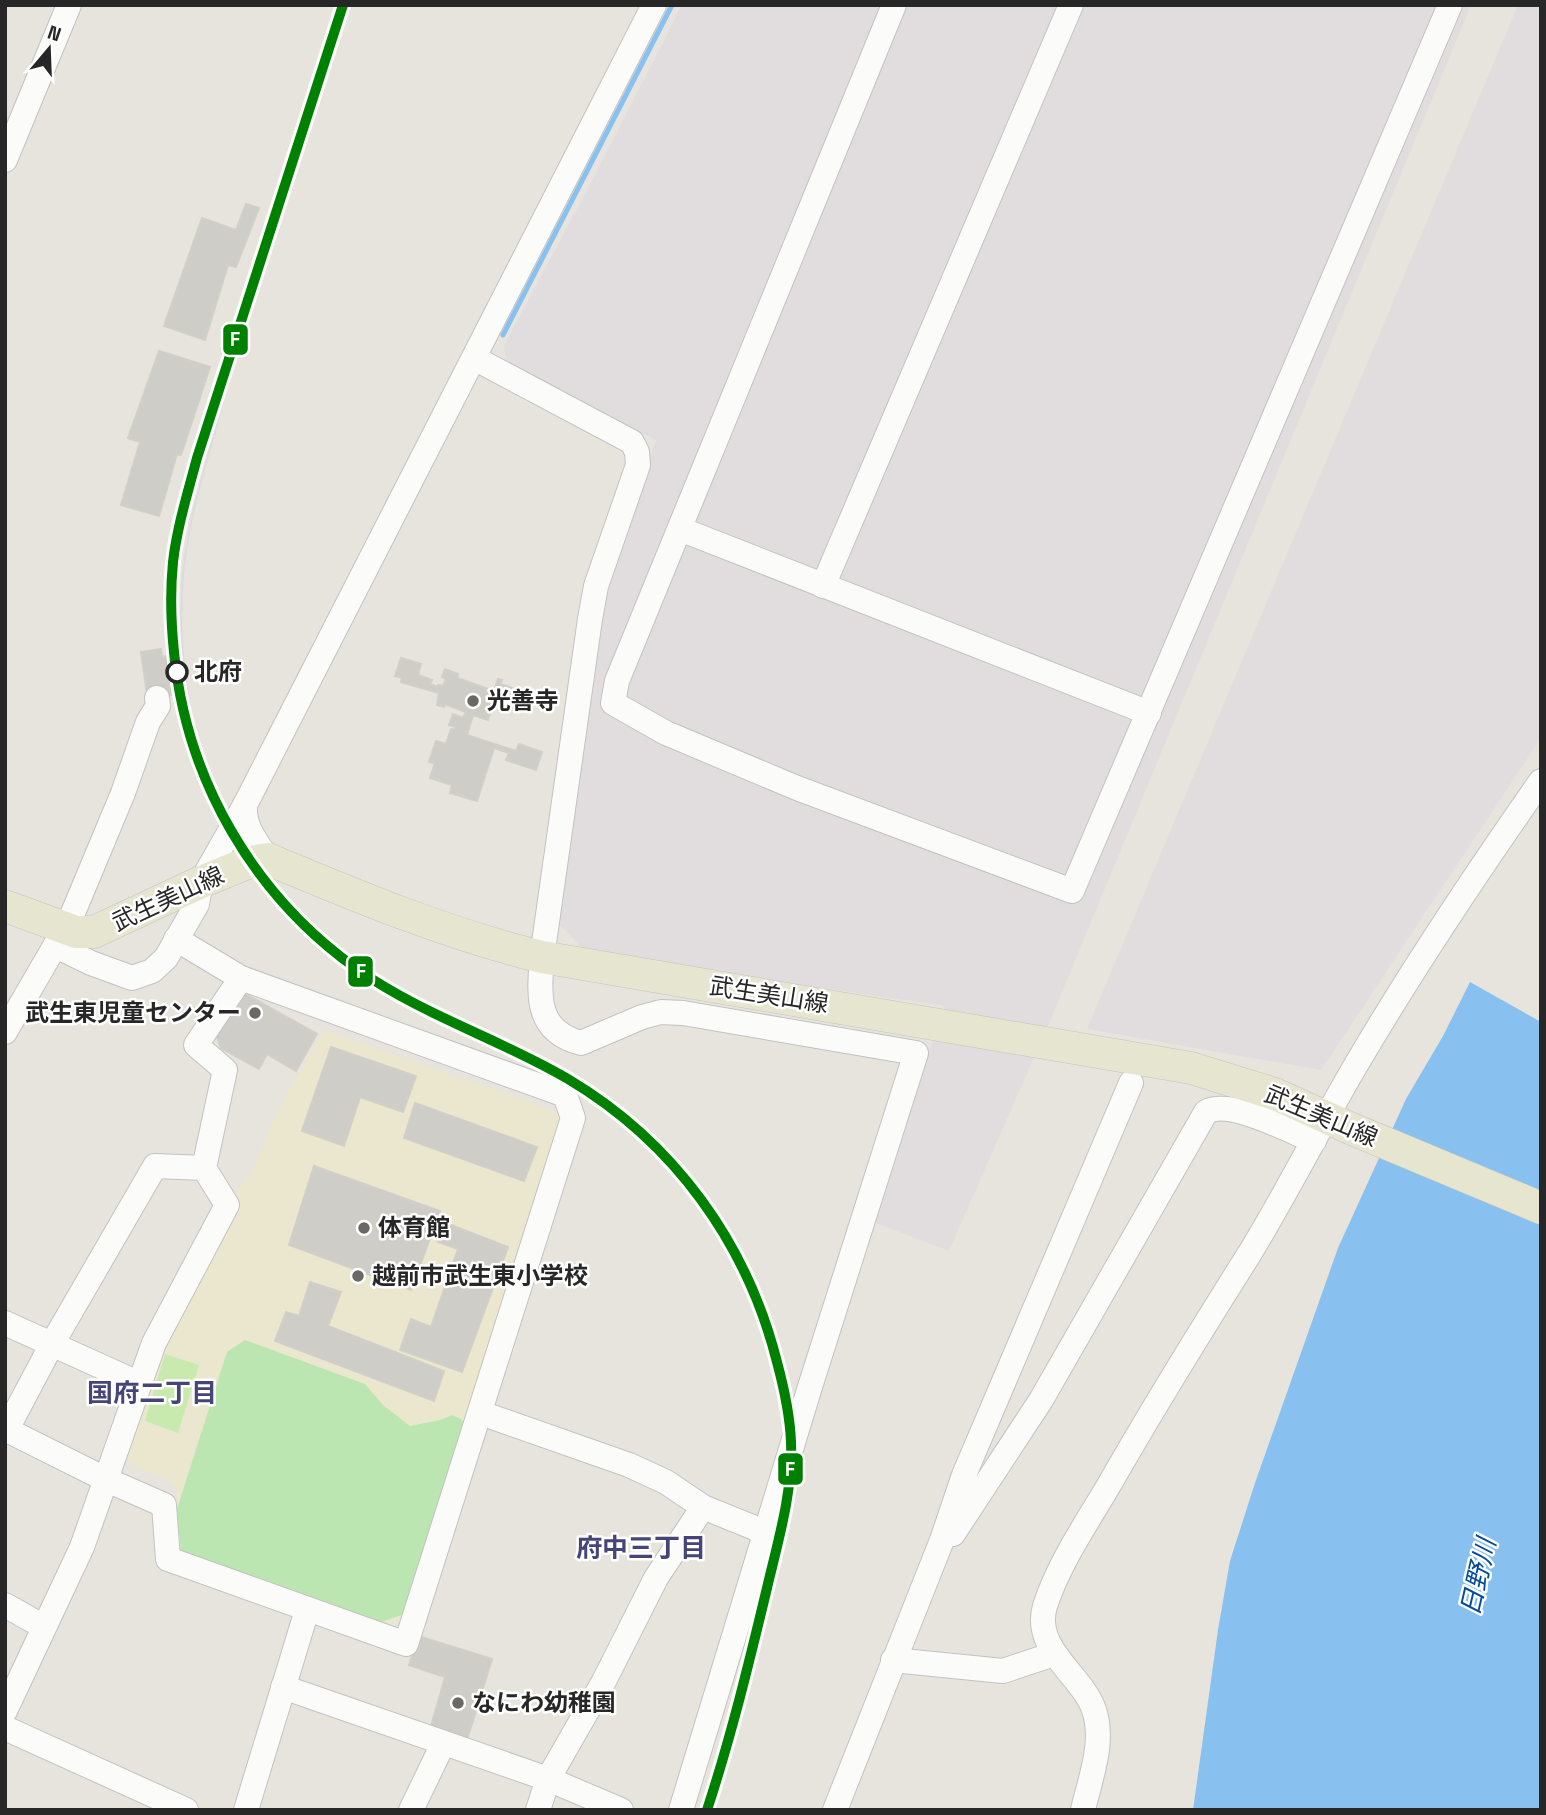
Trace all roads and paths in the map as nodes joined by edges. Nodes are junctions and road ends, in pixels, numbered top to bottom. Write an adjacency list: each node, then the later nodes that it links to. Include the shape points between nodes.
1 (69, 5): 6 (street)
2 (654, 5): 7 (street)
3 (894, 5): 8 (street)
4 (1071, 5): 9 (street)
5 (1450, 5): 11 (street)
6 (5, 160)
7 (474, 358): 13 (street); 19 (street, via 632,442 637,452 638,465 596,586 590,619)
8 (680, 530): 9 (street); 11 (street, via 617,681 613,703 666,733 797,788 1072,891)
9 (823, 586): 11 (street)
10 (157, 698): 17 (street, via 158,706 123,793)
11 (1149, 713)
12 (1541, 780): 23 (street, via 1353,1069)
13 (245, 805): 14 (street, via 254,840); 15 (street)
14 (268, 859): 15 (main road, 武生美山線); 19 (main road, 武生美山線, via 390,910 496,946)
15 (201, 882): 17 (main road, 武生美山線, via 102,929); 18 (street, via 197,904)
16 (5, 906): 17 (main road, 武生美山線)
17 (60, 937): 18 (street, via 91,963 132,978 152,971); 21 (street)
18 (176, 939): 20 (street)
19 (555, 960): 23 (main road, 武生美山線, via 1191,1068 1275,1094); 36 (street, via 540,1000 556,1033 569,1040 581,1043 661,1012 916,1052)
20 (241, 978): 24 (street, via 196,1045 225,1070); 31 (street, via 565,1096 573,1118)
21 (5, 1032)
22 (1131, 1083): 27 (street)
23 (1331, 1129): 26 (main road, 武生美山線); 35 (street, via 1231,1108 1206,1111 1024,1427 953,1534); 40 (street, via 1264,1230 1057,1577 1044,1610)
24 (204, 1168): 29 (street, via 155,1166); 30 (street, via 227,1205 154,1343)
25 (1062, 1200): 27 (street)
26 (1541, 1208)
27 (1069, 1225): 35 (street)
28 (5, 1323): 29 (street)
29 (52, 1344): 30 (street); 32 (street)
30 (140, 1384): 33 (street)
31 (481, 1413): 34 (street, via 629,1465); 38 (street, via 406,1644)
32 (6, 1429): 33 (street)
33 (107, 1480): 38 (street, via 164,1505 168,1559); 39 (street)
34 (703, 1507): 36 (street); 46 (street, via 656,1578)
35 (945, 1531): 41 (street)
36 (767, 1533): 52 (street)
37 (5, 1605): 39 (street)
38 (307, 1611): 42 (street)
39 (44, 1627): 43 (street)
40 (1054, 1654): 41 (street, via 1003,1671); 54 (street, via 1094,1708 1097,1750)
41 (893, 1660): 53 (street)
42 (283, 1687): 45 (street); 49 (street)
43 (5, 1711)
44 (5, 1728): 48 (street)
45 (443, 1744): 46 (street); 50 (street)
46 (548, 1779): 47 (street); 51 (street)
47 (610, 1808)
48 (186, 1810)
49 (246, 1810)
50 (411, 1810)
51 (538, 1810)
52 (681, 1810)
53 (835, 1810)
54 (1083, 1810)

